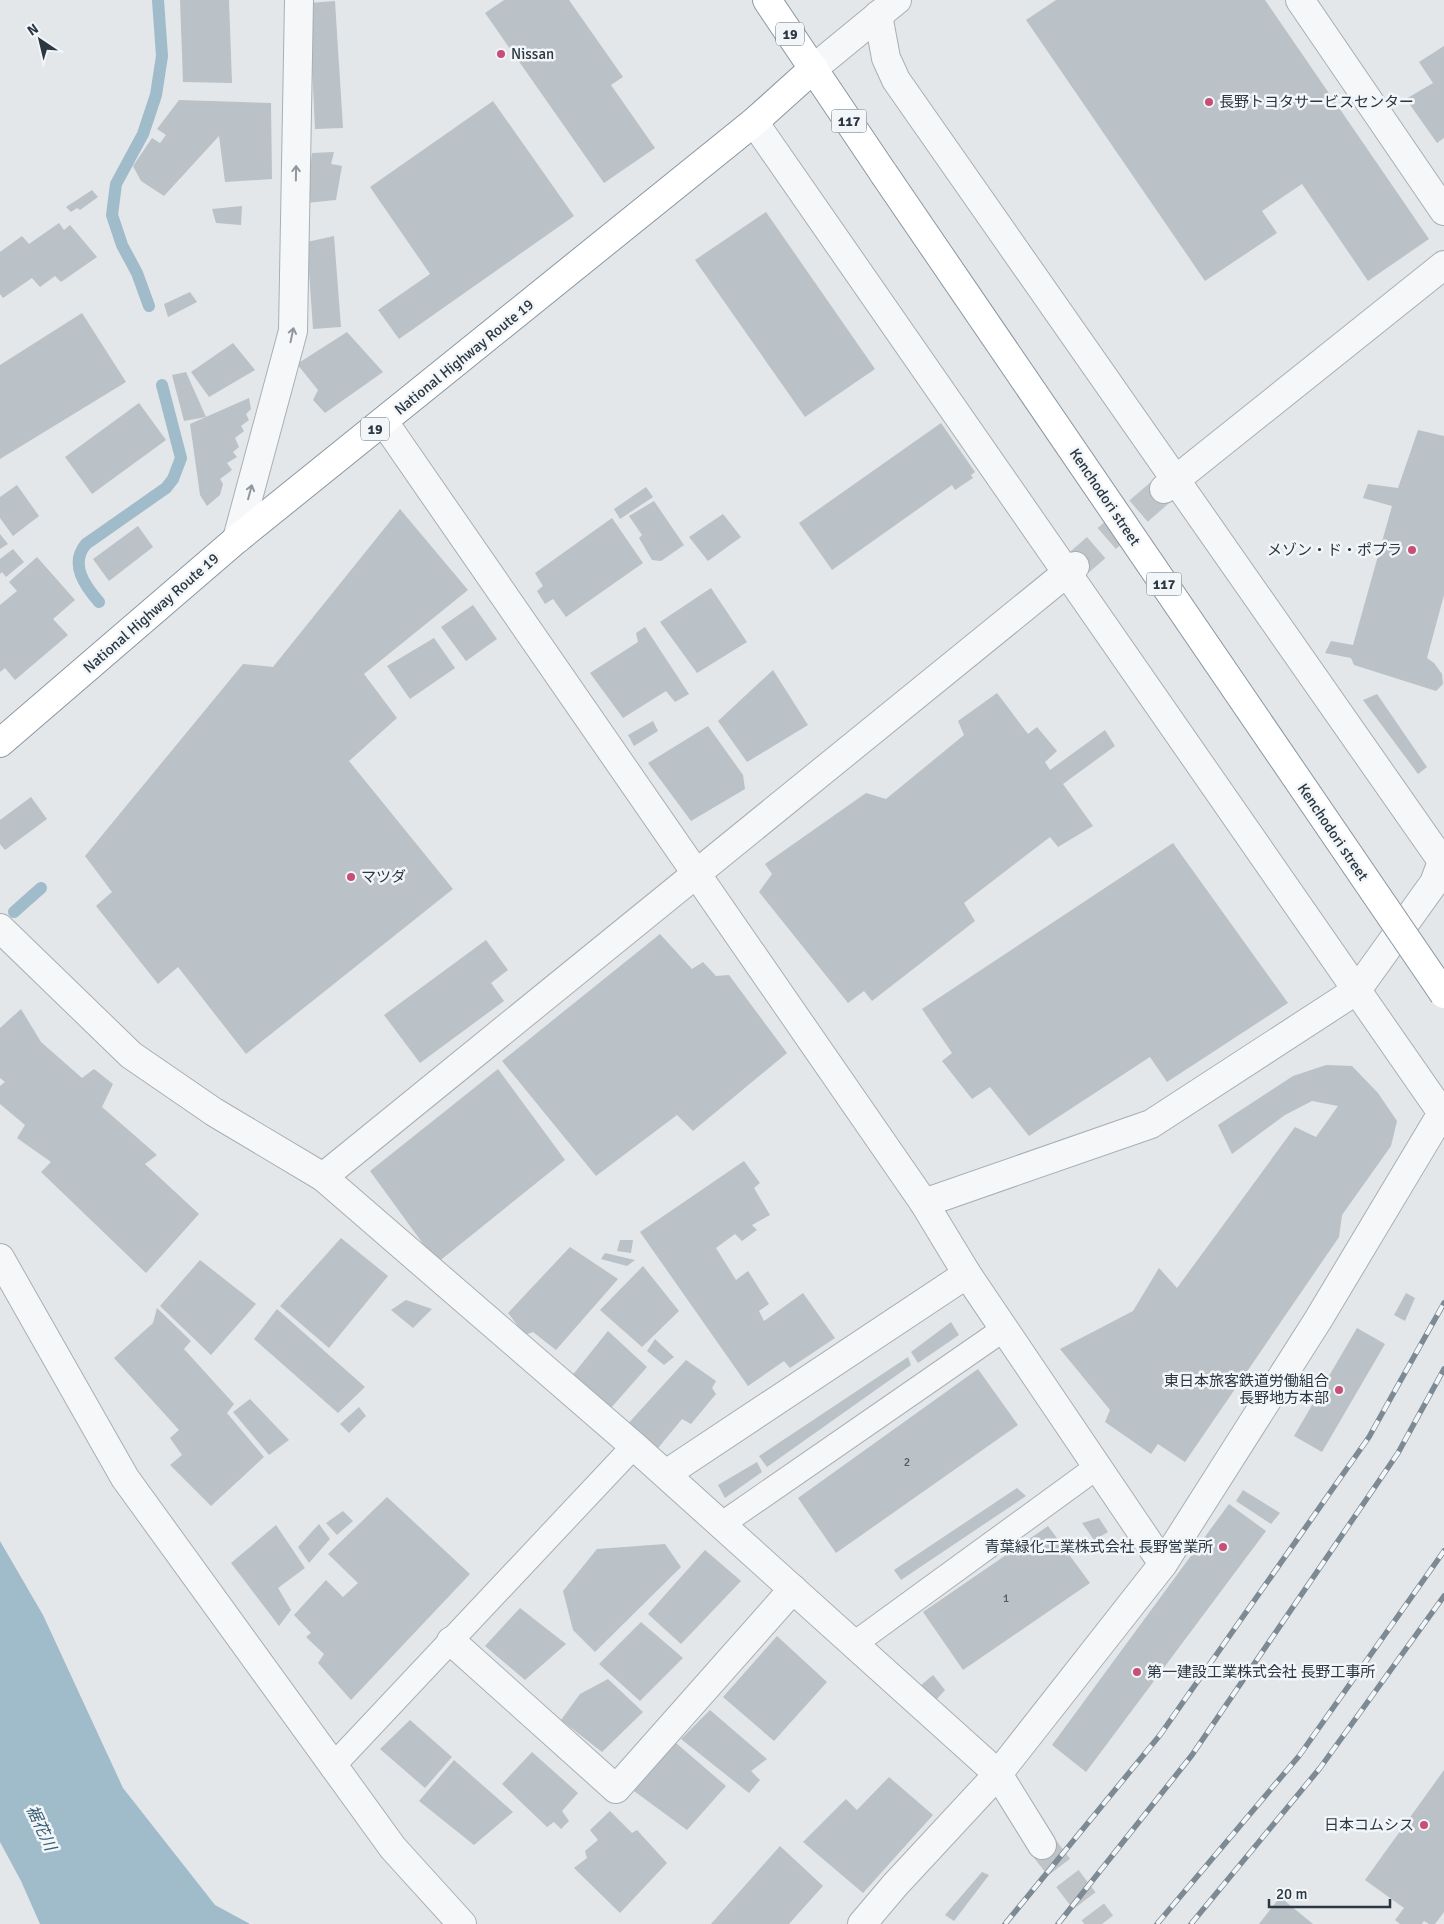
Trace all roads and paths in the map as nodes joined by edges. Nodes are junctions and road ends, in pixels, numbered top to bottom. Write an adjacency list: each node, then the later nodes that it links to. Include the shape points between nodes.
1 (299, 0): 11 (street, one-way to 1, via 293,331)
2 (767, 0): 5 (highway, Kenchodori street / 19)
3 (1300, 0): 7 (street)
4 (888, 7): 5 (street); 10 (street, via 886,58 896,80)
5 (814, 68): 6 (highway, National Highway Route 19 / 19); 18 (highway, Kenchodori street / 117, bridge)
6 (754, 122): 9 (highway, National Highway Route 19 / 19); 12 (street)
7 (1444, 211)
8 (1444, 265): 10 (street)
9 (384, 422): 11 (highway, National Highway Route 19 / 19); 15 (street)
10 (1170, 484): 14 (street)
11 (237, 539): 13 (highway, National Highway Route 19 / 19)
12 (1071, 570): 15 (street); 17 (street)
13 (0, 743)
14 (1443, 859): 17 (street, via 1434,882)
15 (696, 873): 19 (street); 20 (street)
16 (0, 928): 19 (street, via 131,1055 214,1112)
17 (1357, 990): 20 (street, via 1151,1124); 28 (street, via 1442,1113 1312,1328)
18 (1444, 994)
19 (323, 1177): 24 (street)
20 (924, 1203): 22 (street)
21 (0, 1258): 32 (street, via 125,1478)
22 (966, 1274): 23 (street); 26 (street)
23 (1004, 1329): 25 (street); 27 (lane)
24 (634, 1446): 26 (street); 30 (lane)
25 (1097, 1467): 28 (street); 31 (lane)
26 (666, 1474): 27 (street)
27 (722, 1524): 29 (street)
28 (1163, 1564): 33 (street)
29 (793, 1589): 30 (street, via 616,1789); 31 (street)
30 (452, 1641): 32 (lane)
31 (854, 1644): 33 (street)
32 (332, 1767): 35 (street, via 393,1848)
33 (998, 1774): 34 (street); 36 (street)
34 (1042, 1845)
35 (462, 1924)
36 (862, 1924)

